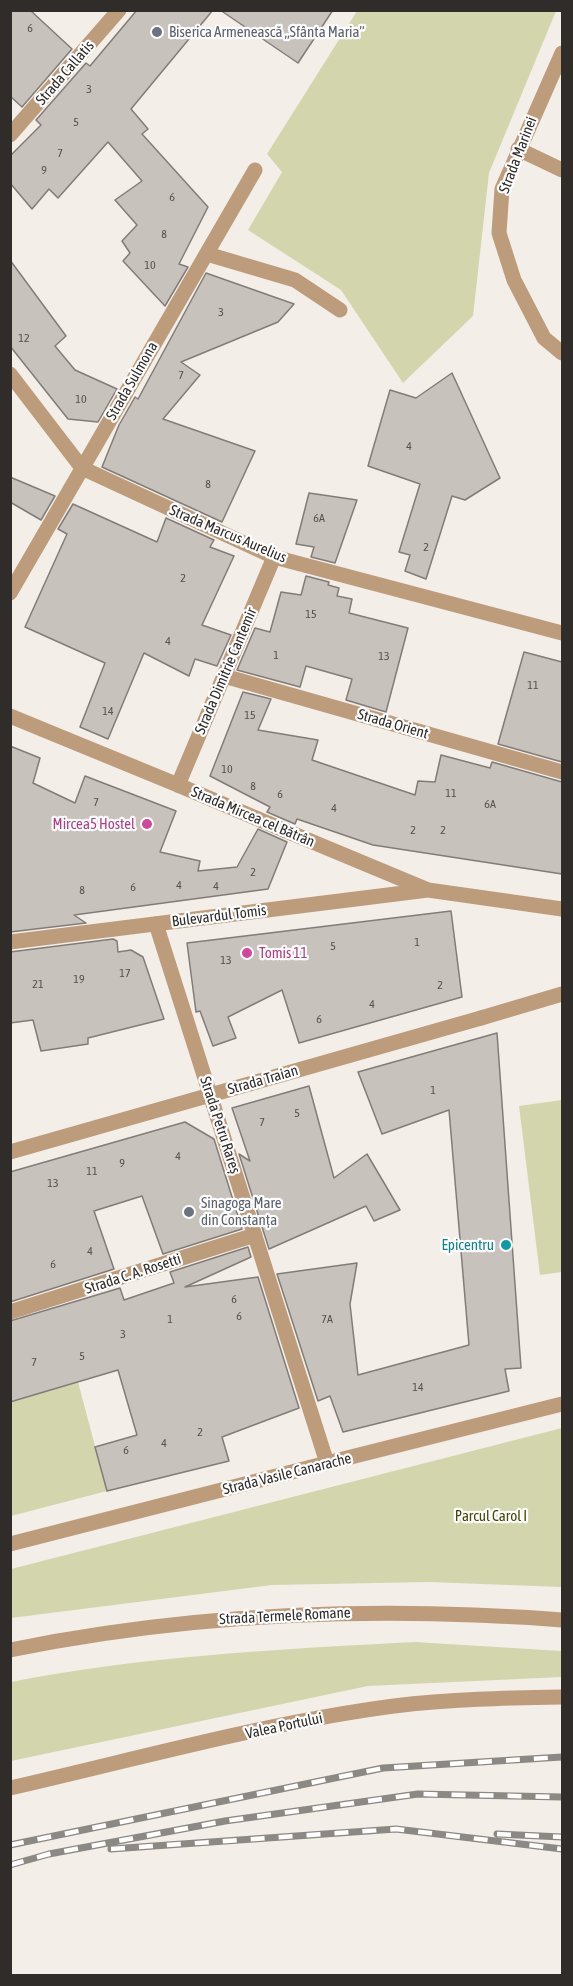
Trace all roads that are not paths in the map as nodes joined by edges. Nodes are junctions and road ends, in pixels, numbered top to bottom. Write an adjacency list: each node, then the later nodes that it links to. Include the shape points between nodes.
1 (118, 10): 3 (street, Strada Callatis)
2 (562, 53): 4 (street, Strada Marinei)
3 (10, 135)
4 (518, 149): 6 (street); 9 (street, Strada Marinei, via 502,189 499,233 514,280 544,338)
5 (255, 170): 7 (street, Strada Sulmona)
6 (562, 170)
7 (207, 254): 8 (street, via 295,280); 11 (street, Strada Sulmona)
8 (340, 310)
9 (562, 353)
10 (10, 374): 11 (street, Strada Marcus Aurelius)
11 (82, 468): 12 (street, Strada Marcus Aurelius); 13 (street, Strada Sulmona)
12 (274, 557): 14 (street, Strada Marcus Aurelius); 15 (street, Strada Dimitrie Cantemir)
13 (10, 593)
14 (562, 633)
15 (224, 676): 17 (street, Strada Orient); 18 (street, Strada Dimitrie Cantemir)
16 (10, 716): 18 (street, Strada Mircea cel Bătrân)
17 (562, 772)
18 (178, 785): 19 (street, Strada Mircea cel Bătrân)
19 (428, 890): 20 (street, Strada Mircea cel Bătrân); 21 (street, Bulevardul Tomis)
20 (562, 909)
21 (156, 924): 22 (street, Bulevardul Tomis); 24 (street, Strada Petru Rareș)
22 (10, 942)
23 (562, 994): 24 (street, Strada Traian)
24 (210, 1095): 25 (street, Strada Traian); 26 (street, Strada Petru Rareș)
25 (10, 1152)
26 (255, 1235): 27 (street, Strada C. A. Rosetti); 29 (street, Strada Petru Rareș)
27 (10, 1312)
28 (562, 1404): 29 (street, Strada Vasile Canarache)
29 (327, 1463): 30 (street, Strada Vasile Canarache)
30 (10, 1544)
31 (562, 1620): 32 (street, Strada Termele Romane, via 479,1613 354,1612 218,1619 75,1637)
32 (10, 1650)
33 (562, 1697): 34 (street, Valea Portului, via 395,1706)
34 (10, 1788)

